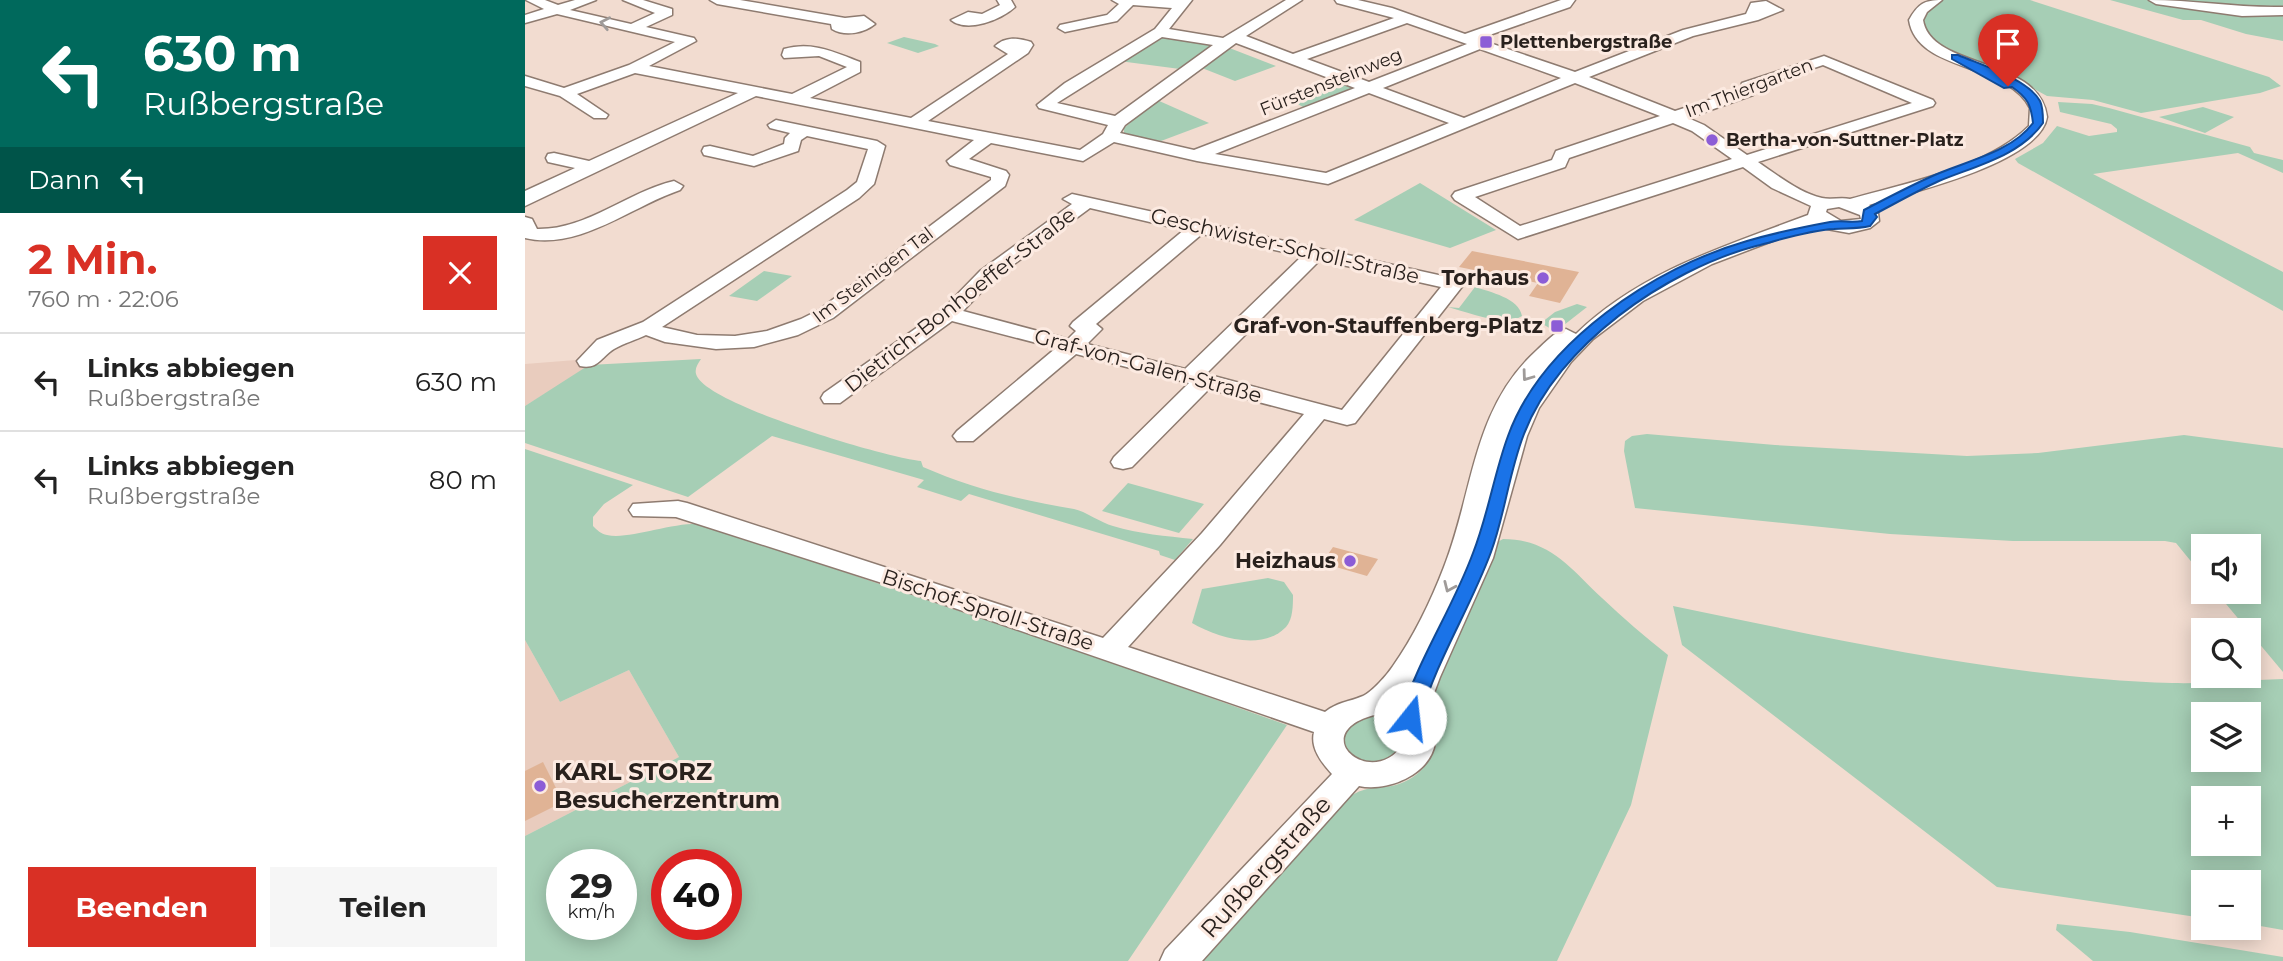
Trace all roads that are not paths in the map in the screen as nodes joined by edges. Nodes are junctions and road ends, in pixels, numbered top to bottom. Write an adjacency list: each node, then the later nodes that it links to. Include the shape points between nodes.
1 (533, 0): 13 (street)
2 (589, 0): 13 (street)
3 (630, 0): 20 (street, via 667,12)
4 (717, 0): 19 (street)
5 (1004, 0): 16 (street, via 1008,7)
6 (1295, 0): 23 (street)
7 (1342, 0): 17 (street)
8 (1569, 0): 24 (street, Fürstensteinweg)
9 (1935, 0): 53 (street, via 1915,17 1915,27 1926,39 2008,86 2039,113 2035,129 2017,145 1932,180 1861,209 1839,202)
10 (2155, 0): 14 (street, via 2242,12)
11 (1125, 1): 12 (street); 21 (street, via 1112,18)
12 (1184, 2): 22 (street)
13 (555, 10): 18 (street); 20 (street, one-way to 13)
14 (2283, 11)
15 (1753, 17): 29 (street, via 1688,33)
16 (982, 18)
17 (1408, 18): 24 (street); 27 (street)
18 (525, 19)
19 (842, 22)
20 (634, 28): 28 (street, via 689,41)
21 (1065, 28)
22 (1160, 32): 23 (street); 41 (street, via 1045,105)
23 (1230, 40): 27 (street); 41 (street)
24 (1473, 41): 29 (street); 31 (street, Fürstensteinweg)
25 (819, 52): 34 (street, via 855,65 853,72)
26 (1018, 53): 38 (street)
27 (1294, 59): 31 (street)
28 (634, 68): 32 (street); 33 (street)
29 (1575, 77): 37 (street); 39 (street)
30 (525, 81): 33 (street)
31 (1368, 88): 39 (street); 46 (street, Fürstensteinweg)
32 (755, 92): 34 (street); 49 (street)
33 (565, 93): 35 (street)
34 (795, 99): 36 (street)
35 (600, 114)
36 (870, 115): 38 (street); 43 (street)
37 (1675, 116): 48 (street); 48 (street, Im Thiergarten, via 1824,60 1927,103); 48 (street, Im Thiergarten, via 1461,196 1518,233)
38 (914, 123): 44 (street)
39 (1463, 123): 46 (street, via 1328,179)
40 (776, 125): 42 (street)
41 (1115, 129): 44 (street, via 1083,156); 46 (street)
42 (805, 131): 43 (street); 45 (street, via 793,138 792,147 754,161)
43 (831, 137): 59 (street, via 877,146 865,184)
44 (988, 138): 59 (street, Im Steinigen Tal, via 956,161 995,172 1000,175 999,182 804,327 728,345 655,333)
45 (710, 151)
46 (1197, 156)
47 (554, 158): 49 (street)
48 (1745, 161): 53 (street)
49 (591, 167): 52 (street)
50 (674, 186): 54 (street, via 551,237 531,234)
51 (1080, 200): 55 (street, Geschwister-Scholl-Straße); 58 (street, Dietrich-Bonhoeffer-Straße, via 988,275)
52 (525, 201)
53 (1825, 215): 57 (street)
54 (525, 223)
55 (1199, 227): 56 (street, Geschwister-Scholl-Straße); 60 (street, via 1080,326 1092,329)
56 (1316, 253): 62 (street); 65 (street, Geschwister-Scholl-Straße, via 1454,284)
57 (1682, 270): 70 (street, one-way to 70, via 1631,290 1583,320 1539,360 1510,398 1495,431 1470,531 1435,618 1402,676); 71 (street, via 1603,321 1558,365 1531,403 1515,436 1475,570 1421,680)
58 (949, 314): 60 (street, Graf-von-Galen-Straße); 63 (street, Dietrich-Bonhoeffer-Straße)
59 (649, 326): 61 (street, via 605,345)
60 (1073, 346): 62 (street, Graf-von-Galen-Straße); 66 (street)
61 (588, 361)
62 (1198, 378): 64 (street, Graf-von-Galen-Straße); 67 (street)
63 (832, 398)
64 (1319, 411): 65 (street, Graf-von-Galen-Straße); 69 (street)
65 (1347, 418)
66 (965, 436)
67 (1123, 462)
68 (642, 510): 69 (street, Bischof-Sproll-Straße, via 678,509)
69 (1109, 650): 72 (street, Bischof-Sproll-Straße)
70 (1374, 704): 71 (street, via 1400,710); 72 (street, via 1348,710)
71 (1410, 718): 73 (street, via 1419,737 1413,756 1404,765 1380,774)
72 (1330, 726): 73 (street, via 1329,752)
73 (1353, 772): 74 (street, Rußbergstraße)
74 (1178, 961)

